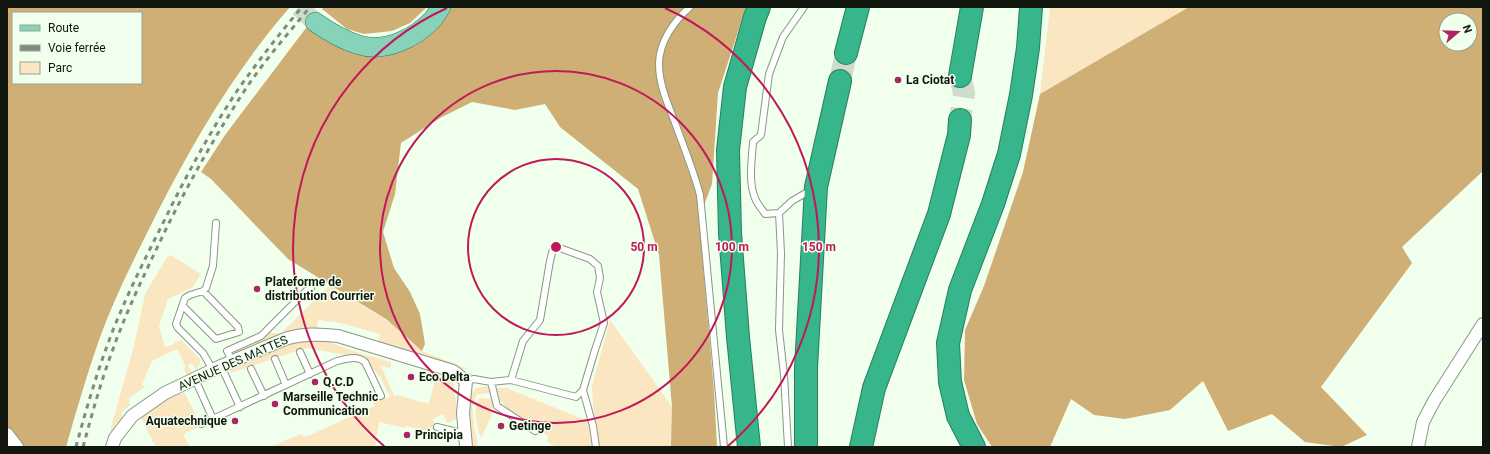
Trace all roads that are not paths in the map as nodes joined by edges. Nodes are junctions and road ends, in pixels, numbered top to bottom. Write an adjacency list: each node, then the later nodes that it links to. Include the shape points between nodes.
1 (441, 7): 8 (main road, via 433,19 414,36 381,47 361,46 337,37)
2 (690, 7): 44 (lane, via 666,37 659,64 663,93 700,195)
3 (760, 7): 45 (highway, via 735,87 728,150 730,233)
4 (804, 7): 14 (lane, via 783,37 769,74 761,135 753,142 751,187 755,200 765,214)
5 (858, 7): 9 (highway)
6 (972, 7): 10 (highway)
7 (1031, 7): 49 (highway, via 1021,95 1009,154 960,290 948,343 950,382 958,416)
8 (315, 22)
9 (846, 53)
10 (960, 76)
11 (840, 81): 13 (highway)
12 (960, 120): 48 (highway, via 959,135 939,214 874,388)
13 (816, 187): 14 (lane, via 792,201); 47 (highway, via 806,368)
14 (779, 213): 46 (lane, via 779,330)
15 (216, 223): 17 (lane, via 213,266)
16 (311, 288): 22 (lane, via 306,290 261,336 227,351)
17 (203, 291): 18 (lane, via 186,298); 18 (lane, via 238,327 239,332 216,339)
18 (183, 306): 22 (lane, via 176,324 178,328 203,353)
19 (1483, 324): 50 (street, via 1426,416)
20 (300, 352): 24 (lane)
21 (275, 359): 29 (lane)
22 (222, 366): 25 (street, AVENUE DES MATTES); 27 (street, AVENUE DES MATTES, via 284,338 320,334 338,336 453,371); 33 (lane)
23 (251, 369): 31 (lane)
24 (310, 374): 29 (lane); 32 (lane, via 337,361 360,358 365,362)
25 (194, 379): 34 (lane); 41 (street, AVENUE DES MATTES, via 165,393 132,416 115,438)
26 (511, 380): 28 (lane); 30 (lane, via 576,397); 30 (lane, via 523,341 540,320 550,261 553,249 557,247 590,259 598,266 600,278 597,292 604,323)
27 (466, 381): 28 (lane, via 474,379); 39 (street, via 463,413)
28 (491, 382): 37 (lane, via 497,406)
29 (286, 385): 31 (lane)
30 (583, 390): 43 (lane)
31 (264, 396): 33 (lane)
32 (380, 396)
33 (240, 407): 34 (lane)
34 (213, 419): 35 (lane)
35 (202, 424)
36 (437, 427): 39 (lane)
37 (535, 431)
38 (7, 434): 40 (street)
39 (465, 434): 42 (street)
40 (16, 447)
41 (112, 447)
42 (466, 447)
43 (596, 447)
44 (724, 447)
45 (749, 447)
46 (788, 447)
47 (806, 447)
48 (861, 447)
49 (974, 447)
50 (1418, 447)

